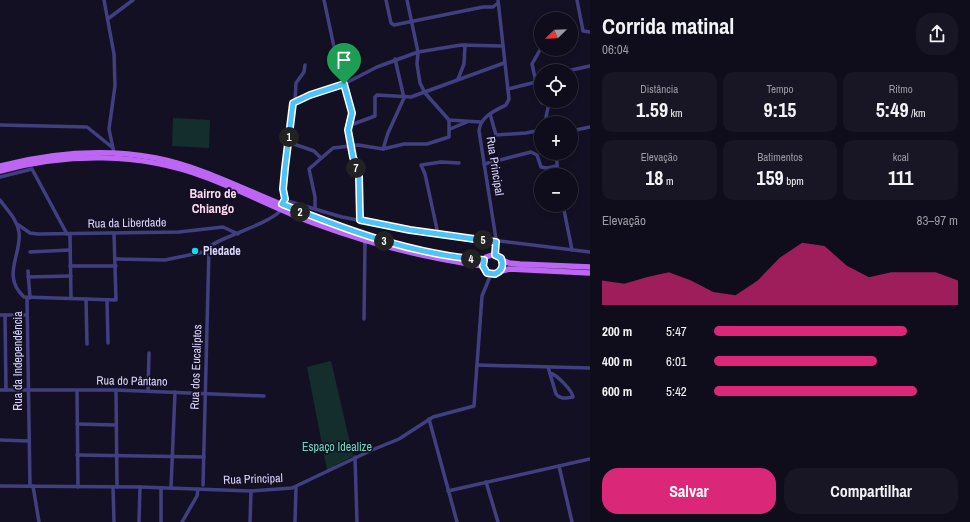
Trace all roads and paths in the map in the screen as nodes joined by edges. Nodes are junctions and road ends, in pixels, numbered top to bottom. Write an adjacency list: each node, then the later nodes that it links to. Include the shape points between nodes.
1 (104, 0): 10 (street)
2 (126, 0): 9 (street)
3 (133, 0): 9 (street)
4 (324, 0): 25 (street)
5 (386, 0): 11 (street, via 393,25)
6 (407, 0): 11 (street)
7 (577, 0): 12 (street, via 583,31)
8 (498, 2): 11 (street, via 493,7); 14 (street, Rua Principal)
9 (123, 8): 10 (street)
10 (109, 18): 45 (street, via 115,81 109,129)
11 (411, 21): 15 (street)
12 (590, 32)
13 (465, 45): 14 (street); 15 (street); 23 (street, via 464,64)
14 (502, 46): 18 (street, Rua Principal)
15 (418, 52): 17 (street); 27 (street, via 417,68)
16 (535, 56): 22 (street, via 532,61)
17 (395, 59): 25 (street); 28 (street)
18 (504, 62): 23 (street); 26 (street, Rua Principal)
19 (305, 65): 29 (street, via 304,72 296,83)
20 (590, 66): 21 (street)
21 (578, 69)
22 (534, 74)
23 (458, 78): 27 (street)
24 (534, 81): 26 (street)
25 (344, 84): 29 (street); 30 (street)
26 (508, 89): 31 (street, Rua Principal, via 507,104)
27 (425, 93): 28 (street); 32 (street)
28 (404, 98): 35 (street, via 377,95 375,116); 44 (street)
29 (295, 102): 42 (street, via 292,105)
30 (352, 113): 35 (street); 37 (street)
31 (490, 114): 34 (street, Rua Principal); 41 (street, via 496,135)
32 (449, 120): 33 (street); 39 (street)
33 (468, 121): 34 (street); 39 (street)
34 (480, 122): 49 (street, Rua Principal)
35 (355, 124): 37 (street)
36 (0, 125): 45 (street, via 87,127)
37 (348, 126): 43 (street)
38 (590, 127): 40 (street)
39 (450, 129): 44 (street, via 450,137 446,139)
40 (578, 130)
41 (534, 131)
42 (288, 142): 46 (street, via 314,151); 55 (street)
43 (350, 146): 44 (street); 46 (street, via 331,148); 58 (street, via 359,175)
44 (383, 149)
45 (114, 151): 50 (main road, via 50,155); 55 (main road, via 155,158 211,173)
46 (321, 158): 56 (street, via 309,169)
47 (557, 160): 51 (street)
48 (459, 162): 62 (street, via 421,165)
49 (484, 164): 51 (street, via 531,152 537,155 542,167); 65 (street, Rua Principal)
50 (0, 166)
51 (557, 166)
52 (0, 171): 55 (main road, via 47,160 131,159 190,172)
53 (0, 177): 60 (street, via 32,169)
54 (0, 200): 59 (street, Rua da Independência)
55 (282, 205): 56 (street); 61 (street, via 275,215); 64 (main road, via 317,224); 74 (main road, via 318,220 376,238)
56 (315, 208): 58 (street)
57 (564, 212): 67 (street)
58 (360, 220): 62 (street)
59 (16, 224): 60 (street, Rua da Liberdade, via 33,233); 84 (street, Rua da Independência, via 19,237 13,277 20,294)
60 (68, 234): 63 (street, Rua da Liberdade); 66 (street)
61 (239, 234): 63 (street, Rua da Liberdade, via 223,227); 68 (street, via 212,243)
62 (438, 234): 65 (street)
63 (114, 236): 73 (street)
64 (365, 240): 74 (main road, via 426,256); 91 (street)
65 (496, 242): 67 (street); 71 (street, Rua Principal)
66 (70, 250): 69 (street); 75 (street)
67 (572, 250): 70 (street)
68 (208, 251): 73 (street, via 165,260); 106 (street, Rua dos Eucaliptos)
69 (30, 252)
70 (590, 252)
71 (495, 255): 72 (main road); 74 (main road, via 488,255)
72 (501, 258): 77 (main road, via 509,263); 79 (main road, via 503,265)
73 (116, 259): 76 (street)
74 (483, 263): 81 (main road, via 487,273)
75 (70, 266): 76 (street); 82 (street)
76 (116, 266): 87 (street, via 116,300)
77 (590, 267)
78 (28, 271): 83 (street)
79 (500, 271): 80 (main road); 81 (main road)
80 (590, 272)
81 (492, 274): 95 (street, Rua Principal, via 482,296)
82 (71, 276): 83 (street); 85 (street)
83 (28, 277): 84 (street)
84 (29, 298): 85 (street); 88 (street, Rua da Independência)
85 (71, 298): 86 (street)
86 (86, 299): 87 (street); 93 (street)
87 (107, 300): 92 (street)
88 (27, 314): 90 (street); 101 (street, Rua da Independência)
89 (0, 315): 90 (street)
90 (5, 315): 100 (street)
91 (364, 318)
92 (108, 343)
93 (87, 344)
94 (149, 353): 104 (street)
95 (477, 365): 96 (street); 108 (street, Rua Principal, via 474,406)
96 (548, 367): 97 (street); 98 (street)
97 (590, 368)
98 (550, 373): 98 (street, via 557,396 562,399 573,397 571,392)
99 (0, 390): 100 (street, Rua do Pântano)
100 (6, 390): 101 (street, Rua do Pântano)
101 (28, 390): 103 (street, Rua do Pântano); 112 (street, Rua da Independência)
102 (116, 390): 103 (street, Rua do Pântano); 104 (street, Rua do Pântano); 110 (street)
103 (77, 391): 109 (street)
104 (148, 392): 105 (street, Rua do Pântano)
105 (175, 392): 106 (street, Rua do Pântano); 115 (street)
106 (205, 394): 107 (street, Rua do Pântano); 116 (street, Rua dos Eucaliptos)
107 (264, 396)
108 (429, 419): 117 (street, Rua Principal, via 399,439); 133 (street)
109 (77, 424): 110 (street); 113 (street)
110 (116, 425): 114 (street)
111 (0, 440): 112 (street)
112 (28, 441): 123 (street, Rua da Independência)
113 (77, 455): 114 (street); 124 (street)
114 (117, 456): 115 (street); 125 (street)
115 (172, 457): 116 (street); 129 (street)
116 (204, 457): 121 (street, Rua dos Eucaliptos)
117 (355, 458): 127 (street, Rua Principal); 141 (street)
118 (590, 459): 119 (street)
119 (559, 466): 120 (street); 144 (street)
120 (486, 482): 133 (street); 143 (street)
121 (203, 485): 130 (street); 131 (street)
122 (0, 486): 123 (street, Rua Principal)
123 (32, 486): 124 (street, Rua Principal); 134 (street, Rua da Independência)
124 (78, 486): 125 (street, Rua Principal)
125 (115, 487): 126 (street, Rua Principal); 135 (street)
126 (140, 487): 128 (street, Rua Principal); 136 (street)
127 (296, 487): 132 (street, Rua Principal); 140 (street)
128 (161, 488): 129 (street, Rua Principal); 137 (street)
129 (171, 488): 130 (street, Rua Principal)
130 (199, 489): 131 (street, Rua Principal); 138 (street)
131 (207, 490): 132 (street, Rua Principal)
132 (251, 491): 139 (street)
133 (448, 491): 142 (street)
134 (39, 522)
135 (114, 522)
136 (139, 522)
137 (161, 522)
138 (182, 522)
139 (250, 522)
140 (295, 522)
141 (357, 522)
142 (457, 522)
143 (498, 522)
144 (572, 522)

